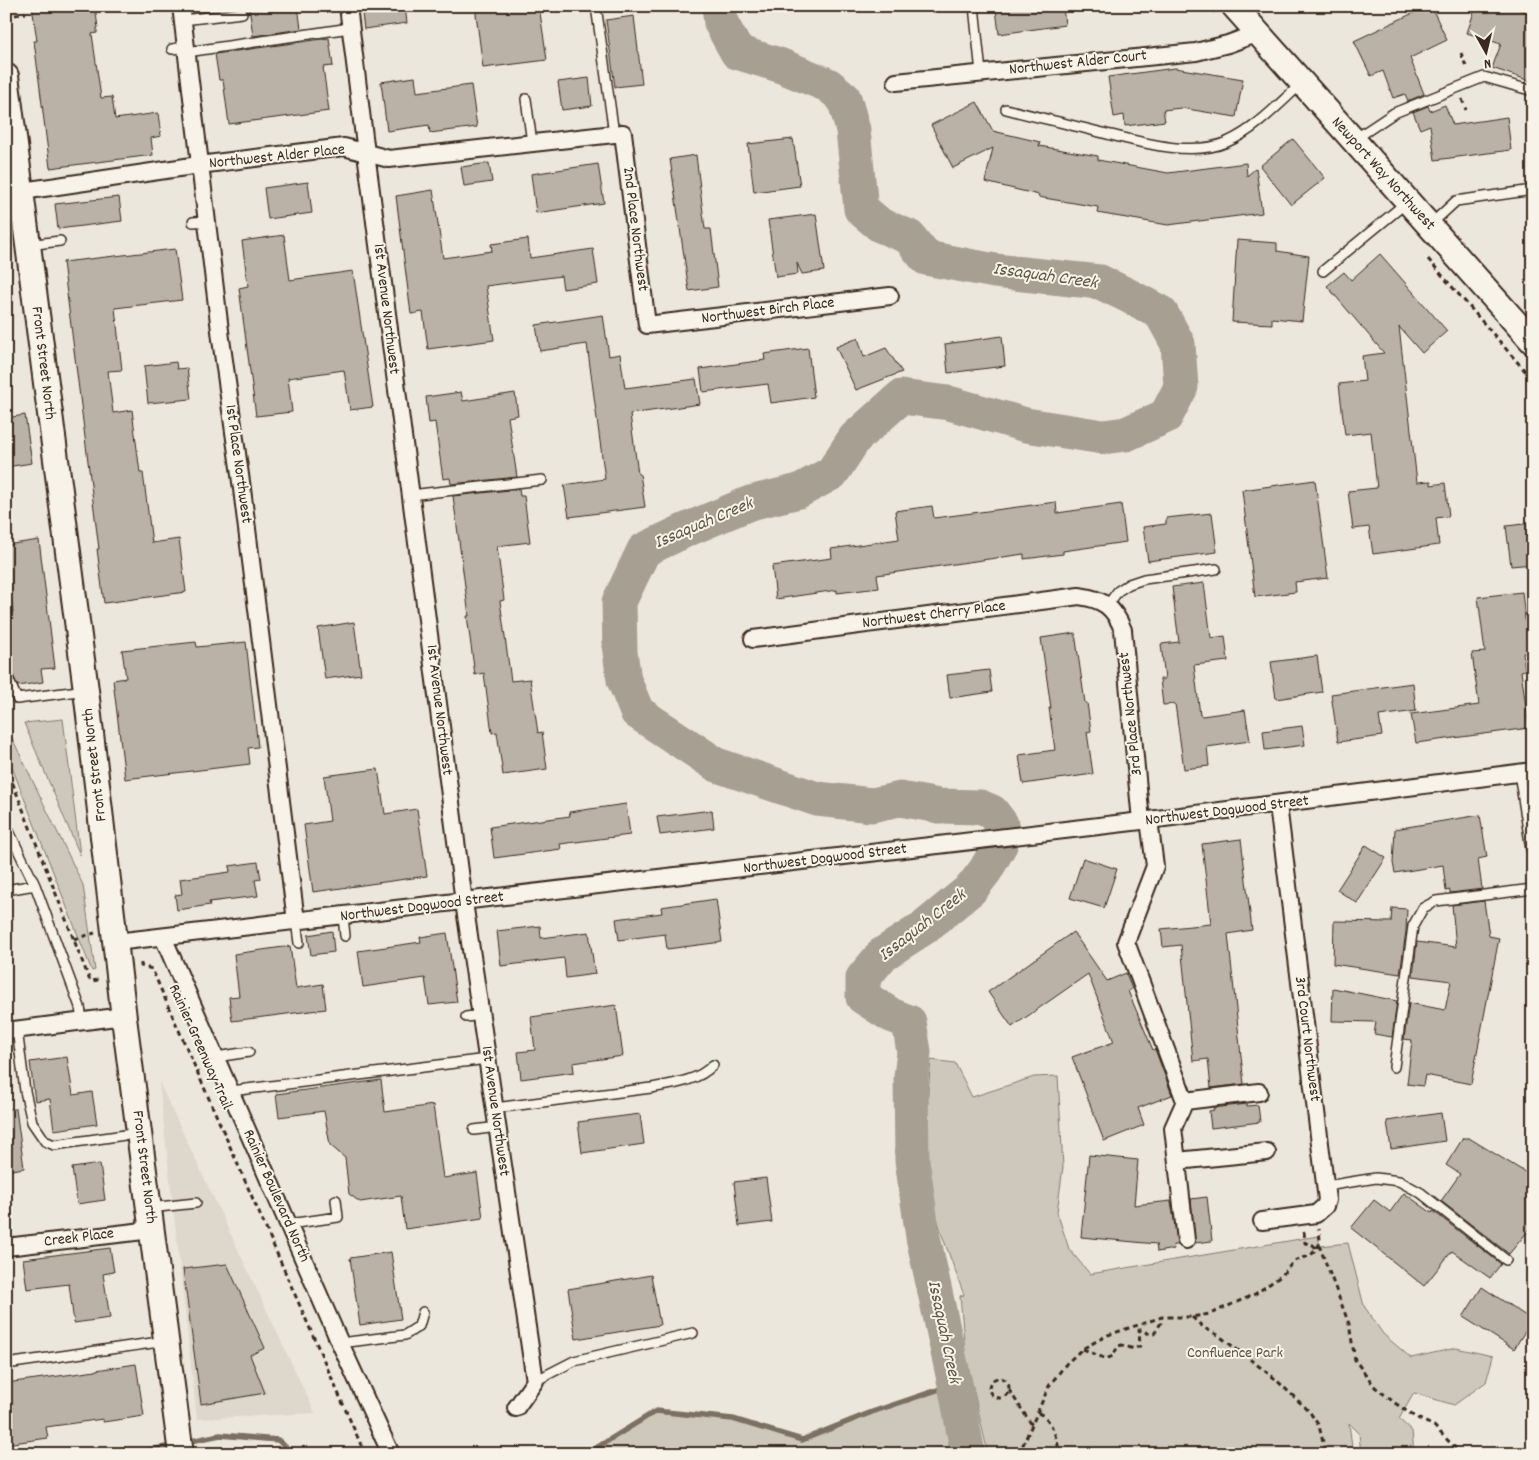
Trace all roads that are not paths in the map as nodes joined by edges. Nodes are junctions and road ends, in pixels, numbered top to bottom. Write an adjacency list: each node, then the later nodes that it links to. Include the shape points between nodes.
1 (348, 6): 7 (street, 1st Avenue Northwest)
2 (596, 6): 17 (lane)
3 (974, 6): 10 (lane)
4 (1234, 6): 8 (main road, Newport Way Northwest)
5 (182, 13): 6 (lane); 9 (street, 1st Place Northwest)
6 (242, 13)
7 (350, 28): 9 (lane); 20 (street, 1st Avenue Northwest)
8 (1258, 33): 10 (street, Northwest Alder Court, via 1196,52); 13 (main road, Newport Way Northwest)
9 (182, 49): 21 (street, 1st Place Northwest, via 184,81)
10 (980, 73): 12 (street, Northwest Alder Court)
11 (6, 76): 23 (main road, Front Street North)
12 (896, 82)
13 (1302, 83): 16 (lane, via 1244,133 1226,143 1206,148 1150,144); 18 (main road, Newport Way Northwest)
14 (1533, 91): 18 (lane, via 1484,77 1394,113)
15 (526, 99): 19 (lane)
16 (1006, 109)
17 (619, 134): 19 (street, Northwest Alder Place); 30 (street, 2nd Place Northwest)
18 (1353, 140): 24 (main road, Newport Way Northwest)
19 (532, 143): 20 (street, Northwest Alder Place, via 389,159)
20 (366, 153): 21 (street, Northwest Alder Place, via 344,147); 33 (street, 1st Avenue Northwest)
21 (199, 164): 23 (street, Northwest Alder Place, via 51,187); 49 (street, 1st Place Northwest, via 200,222 221,339 242,489)
22 (1533, 190): 25 (lane, via 1456,201)
23 (17, 201): 27 (main road, Front Street North)
24 (1408, 201): 25 (main road, Newport Way Northwest); 28 (lane)
25 (1429, 226): 31 (main road, Newport Way Northwest)
26 (60, 241): 27 (lane)
27 (28, 245): 38 (main road, Front Street North)
28 (1323, 270)
29 (890, 296): 30 (street, Northwest Birch Place)
30 (647, 325)
31 (1533, 342)
32 (542, 480): 33 (lane)
33 (410, 495): 47 (street, 1st Avenue Northwest)
34 (1216, 569): 35 (lane, via 1128,584 1118,591)
35 (1109, 608): 36 (street, Northwest Cherry Place, via 1092,598 1079,596); 41 (street, 3rd Place Northwest, via 1123,630)
36 (753, 638)
37 (6, 674): 38 (lane, via 17,699)
38 (86, 690): 52 (main road, Front Street North)
39 (1526, 772): 40 (street, Northwest Dogwood Street); 43 (lane)
40 (1278, 805): 41 (street, Northwest Dogwood Street); 71 (street, 3rd Court Northwest)
41 (1145, 821): 47 (street, Northwest Dogwood Street); 64 (street, 3rd Place Northwest, via 1155,866 1126,942)
42 (6, 824): 44 (lane)
43 (1533, 851)
44 (35, 886): 46 (lane); 55 (lane, via 80,1007)
45 (1533, 889): 61 (lane, via 1436,901 1423,908 1413,926)
46 (6, 890)
47 (464, 902): 48 (street, Northwest Dogwood Street); 59 (street, 1st Avenue Northwest, via 473,1016)
48 (343, 916): 49 (street, Northwest Dogwood Street); 50 (lane)
49 (296, 921): 51 (street, Northwest Dogwood Street); 53 (lane)
50 (345, 936)
51 (163, 937): 52 (street, Northwest Dogwood Street); 58 (street, Rainier Boulevard North)
52 (105, 942): 54 (main road, Front Street North)
53 (299, 943)
54 (124, 1016): 55 (street); 68 (main road, Front Street North)
55 (82, 1021): 56 (street)
56 (12, 1030): 68 (lane, via 32,1122 45,1141 54,1145)
57 (249, 1052): 58 (lane)
58 (216, 1057): 62 (street, Rainier Boulevard North)
59 (487, 1059): 62 (lane); 65 (street, 1st Avenue Northwest)
60 (713, 1065): 65 (lane, via 706,1072 675,1084)
61 (1394, 1067)
62 (230, 1091): 76 (street, Rainier Boulevard North)
63 (1260, 1092): 64 (street)
64 (1184, 1101): 70 (street, via 1174,1128)
65 (495, 1108): 66 (street, 1st Avenue Northwest)
66 (498, 1127): 67 (lane); 85 (street, 1st Avenue Northwest)
67 (474, 1130)
68 (140, 1134): 74 (main road, Front Street North)
69 (1267, 1152): 70 (street)
70 (1177, 1161): 77 (street)
71 (1326, 1186): 75 (street, 3rd Court Northwest, via 1326,1206 1316,1214); 79 (lane, via 1376,1178 1398,1181 1421,1193)
72 (336, 1200): 76 (lane, via 338,1217)
73 (196, 1203): 74 (lane)
74 (151, 1219): 78 (street, Creek Place); 82 (main road, Front Street North)
75 (1262, 1220)
76 (289, 1224): 83 (street, Rainier Boulevard North)
77 (1186, 1240)
78 (6, 1247)
79 (1506, 1260)
80 (423, 1312): 83 (lane, via 419,1326 405,1334)
81 (693, 1332): 85 (lane, via 574,1361)
82 (166, 1341): 84 (lane); 87 (main road, Front Street North)
83 (340, 1343): 88 (street, Rainier Boulevard North)
84 (6, 1364)
85 (535, 1381): 86 (street)
86 (516, 1408)
87 (181, 1454)
88 (391, 1454)

